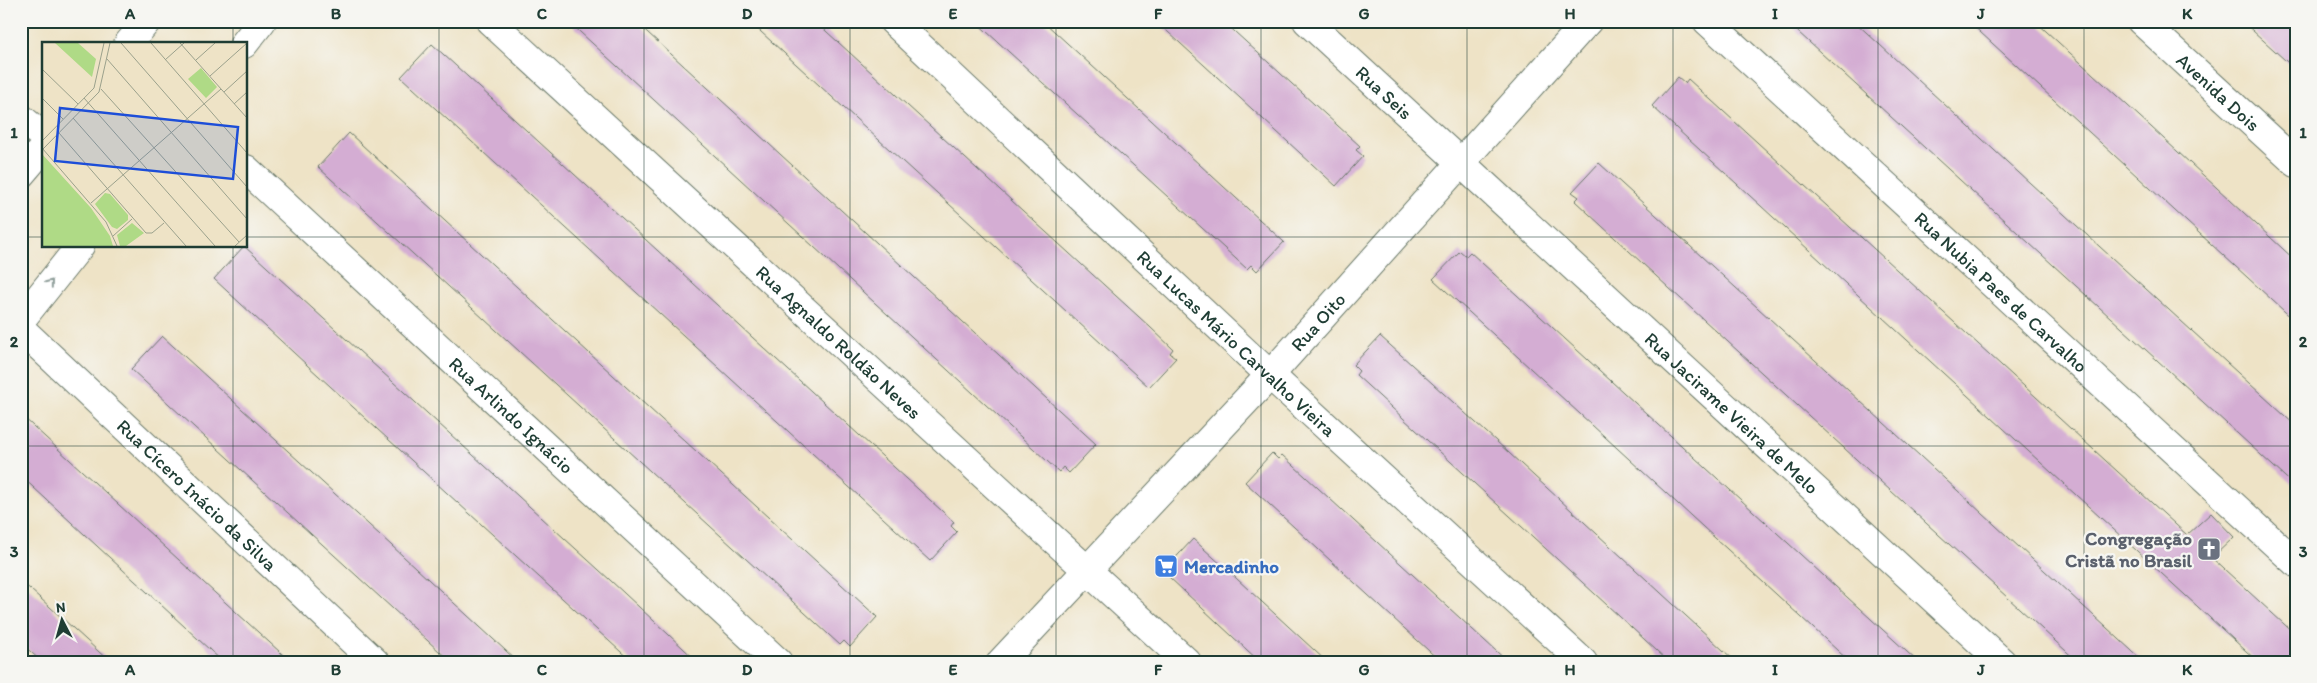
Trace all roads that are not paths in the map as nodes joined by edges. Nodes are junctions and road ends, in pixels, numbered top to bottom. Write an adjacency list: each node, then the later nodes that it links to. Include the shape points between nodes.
1 (146, 21): 9 (street)
2 (262, 21): 10 (street)
3 (490, 21): 23 (street, Rua Agnaldo Roldão Neves)
4 (893, 21): 21 (street, Rua Lucas Mário Carvalho Vieira)
5 (1307, 21): 15 (street, Rua Seis)
6 (1588, 21): 15 (street, Rua Oito)
7 (1707, 21): 22 (street, Rua Nubia Paes de Carvalho)
8 (2140, 21): 14 (street, Avenida Dois)
9 (130, 42)
10 (246, 42)
11 (21, 118): 12 (street)
12 (42, 135)
13 (42, 149): 17 (street)
14 (2296, 163)
15 (1460, 164): 21 (street, Rua Oito); 29 (street, Rua Jacirame Vieira de Melo)
16 (248, 172): 25 (street, Rua Arlindo Ignácio)
17 (21, 174)
18 (78, 248): 19 (street, one-way to 18)
19 (21, 320)
20 (21, 329): 24 (street, Rua Cícero Inácio da Silva)
21 (1270, 375): 23 (street, Rua Oito); 28 (street, Rua Lucas Mário Carvalho Vieira)
22 (2296, 563)
23 (1088, 572): 26 (street, Rua Oito); 27 (street, Rua Agnaldo Roldão Neves)
24 (376, 662)
25 (778, 662)
26 (1001, 662)
27 (1187, 662)
28 (1583, 662)
29 (2002, 662)

